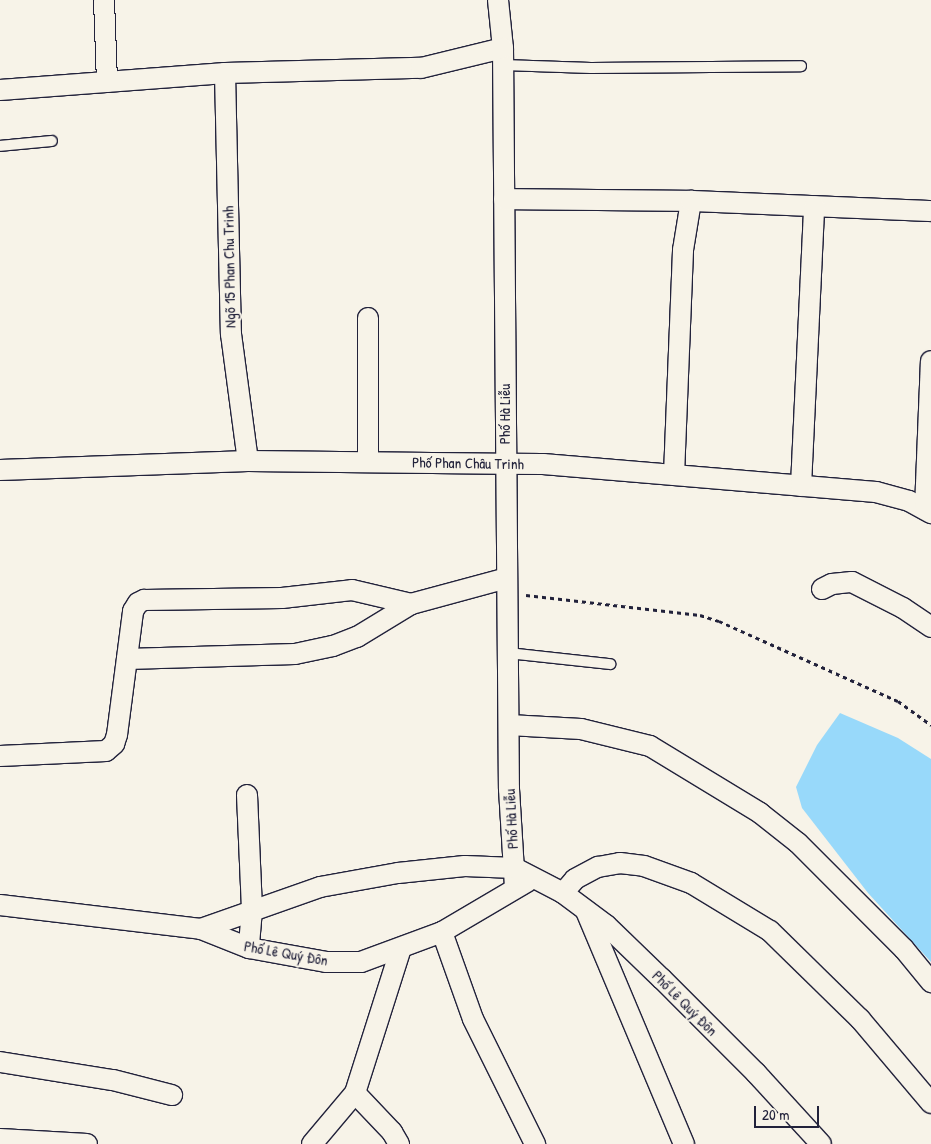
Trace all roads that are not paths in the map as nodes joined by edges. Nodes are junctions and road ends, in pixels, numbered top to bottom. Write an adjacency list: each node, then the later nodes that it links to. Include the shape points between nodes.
1 (104, 0): 6 (street)
2 (498, 0): 3 (street, Phố Hà Liễu)
3 (503, 56): 4 (lane, via 591,68); 5 (street, via 422,68); 11 (street, Phố Hà Liễu)
4 (801, 66)
5 (224, 73): 6 (street); 17 (street, Ngõ 15 Phan Chu Trinh, via 230,334)
6 (107, 82): 7 (street)
7 (0, 90)
8 (0, 137): 10 (lane)
9 (52, 141): 10 (lane)
10 (0, 146)
11 (504, 199): 12 (street); 19 (street, Phố Hà Liễu)
12 (691, 200): 13 (street); 21 (street, via 683,250)
13 (814, 206): 14 (street); 22 (street)
14 (931, 211)
15 (368, 318): 18 (street)
16 (931, 361): 23 (street)
17 (248, 461): 18 (street, Phố Phan Châu Trinh); 20 (street, Phố Phan Châu Trinh)
18 (368, 462): 19 (street, Phố Phan Châu Trinh)
19 (505, 464): 21 (street, Phố Phan Châu Trinh, via 543,464); 24 (street, Phố Hà Liễu)
20 (0, 470)
21 (674, 476): 22 (street, Phố Phan Châu Trinh)
22 (801, 486): 23 (street, Phố Phan Châu Trinh, via 876,492 909,501)
23 (928, 511)
24 (507, 585): 26 (street); 28 (street, Phố Hà Liễu)
25 (822, 589): 27 (street, via 832,584 852,582 903,608)
26 (411, 604): 29 (street, via 357,637 296,654); 29 (street, via 352,590 282,598 144,600 138,602 133,611)
27 (931, 627)
28 (508, 653): 30 (lane); 31 (street, Phố Hà Liễu)
29 (126, 659): 32 (street, via 117,735 114,744 106,751)
30 (610, 664)
31 (510, 725): 34 (street, Phố Hà Liễu, via 509,789); 43 (street, via 581,729 650,746 760,813 798,843 904,949)
32 (0, 756)
33 (247, 794): 38 (street)
34 (515, 878): 35 (street, Phố Lê Quý Đôn, via 535,878); 38 (street, Phố Lê Quý Đôn, via 465,866 398,873 320,887); 40 (street, Phố Lê Quý Đôn)
35 (563, 893): 37 (street, Phố Lê Quý Đôn); 47 (street, via 575,879 598,867 620,863 644,866 691,883 770,931 860,1019)
36 (0, 905): 39 (street, Phố Lê Quý Đôn)
37 (584, 907): 53 (street); 54 (street, Phố Lê Quý Đôn, via 756,1073)
38 (252, 910): 39 (street, Phố Lê Quý Đôn); 41 (street)
39 (201, 929): 41 (street, Phố Lê Quý Đôn)
40 (442, 932): 42 (street, Phố Lê Quý Đôn); 52 (street, via 473,1018)
41 (249, 948): 42 (street, Phố Lê Quý Đôn, via 326,962 361,962)
42 (400, 948): 45 (street)
43 (931, 982)
44 (0, 1062): 46 (street, via 113,1080)
45 (355, 1093): 50 (street); 51 (street, via 392,1132)
46 (172, 1095)
47 (931, 1103)
48 (0, 1139): 49 (street)
49 (86, 1144)
50 (312, 1144)
51 (399, 1144)
52 (535, 1144)
53 (684, 1144)
54 (821, 1144)

